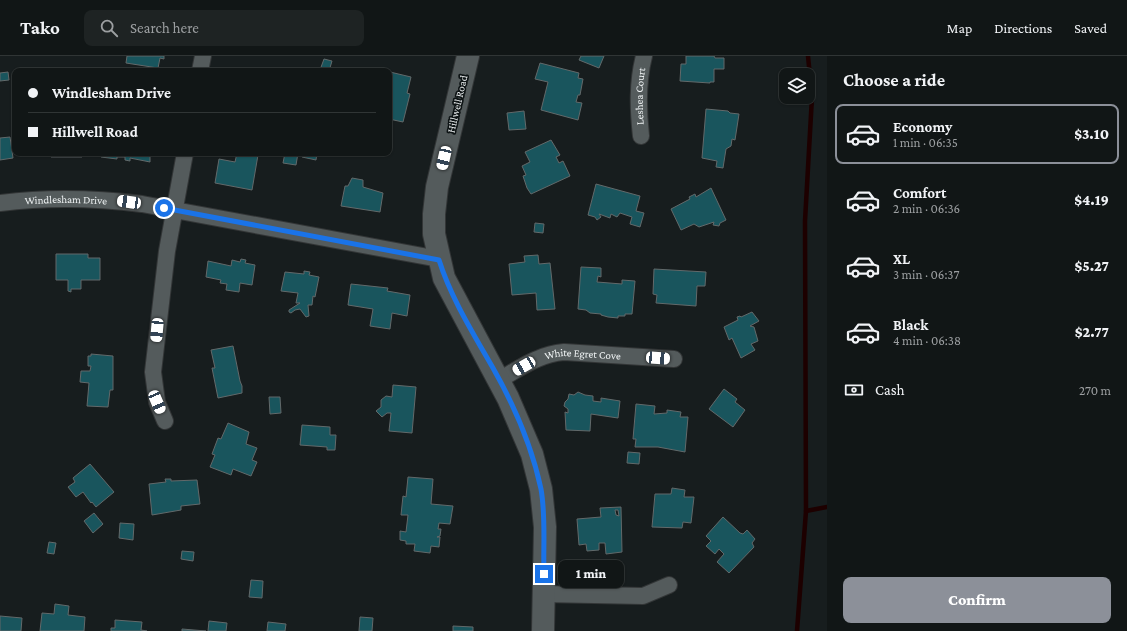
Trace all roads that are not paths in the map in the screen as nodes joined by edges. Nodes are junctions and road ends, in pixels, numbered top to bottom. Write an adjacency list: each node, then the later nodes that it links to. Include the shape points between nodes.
1 (203, 56): 4 (street)
2 (468, 56): 9 (street, Hillwell Road, via 437,187 434,234)
3 (644, 56): 5 (street, Leshea Court, via 640,73 638,109)
4 (201, 68)
5 (641, 136)
6 (184, 156): 8 (street)
7 (0, 203): 8 (street, Windlesham Drive, via 72,198 104,199)
8 (175, 210): 9 (street, Windlesham Drive); 12 (street, via 167,251 153,372 157,402)
9 (439, 260): 11 (street, Hillwell Road, via 444,278)
10 (674, 359): 11 (street, White Egret Cove, via 554,353 536,359)
11 (499, 380): 14 (street, Hillwell Road, via 532,454 541,490 545,528)
12 (165, 421)
13 (669, 585): 14 (street, via 643,596)
14 (543, 594): 15 (street, Hillwell Road)
15 (543, 631)

